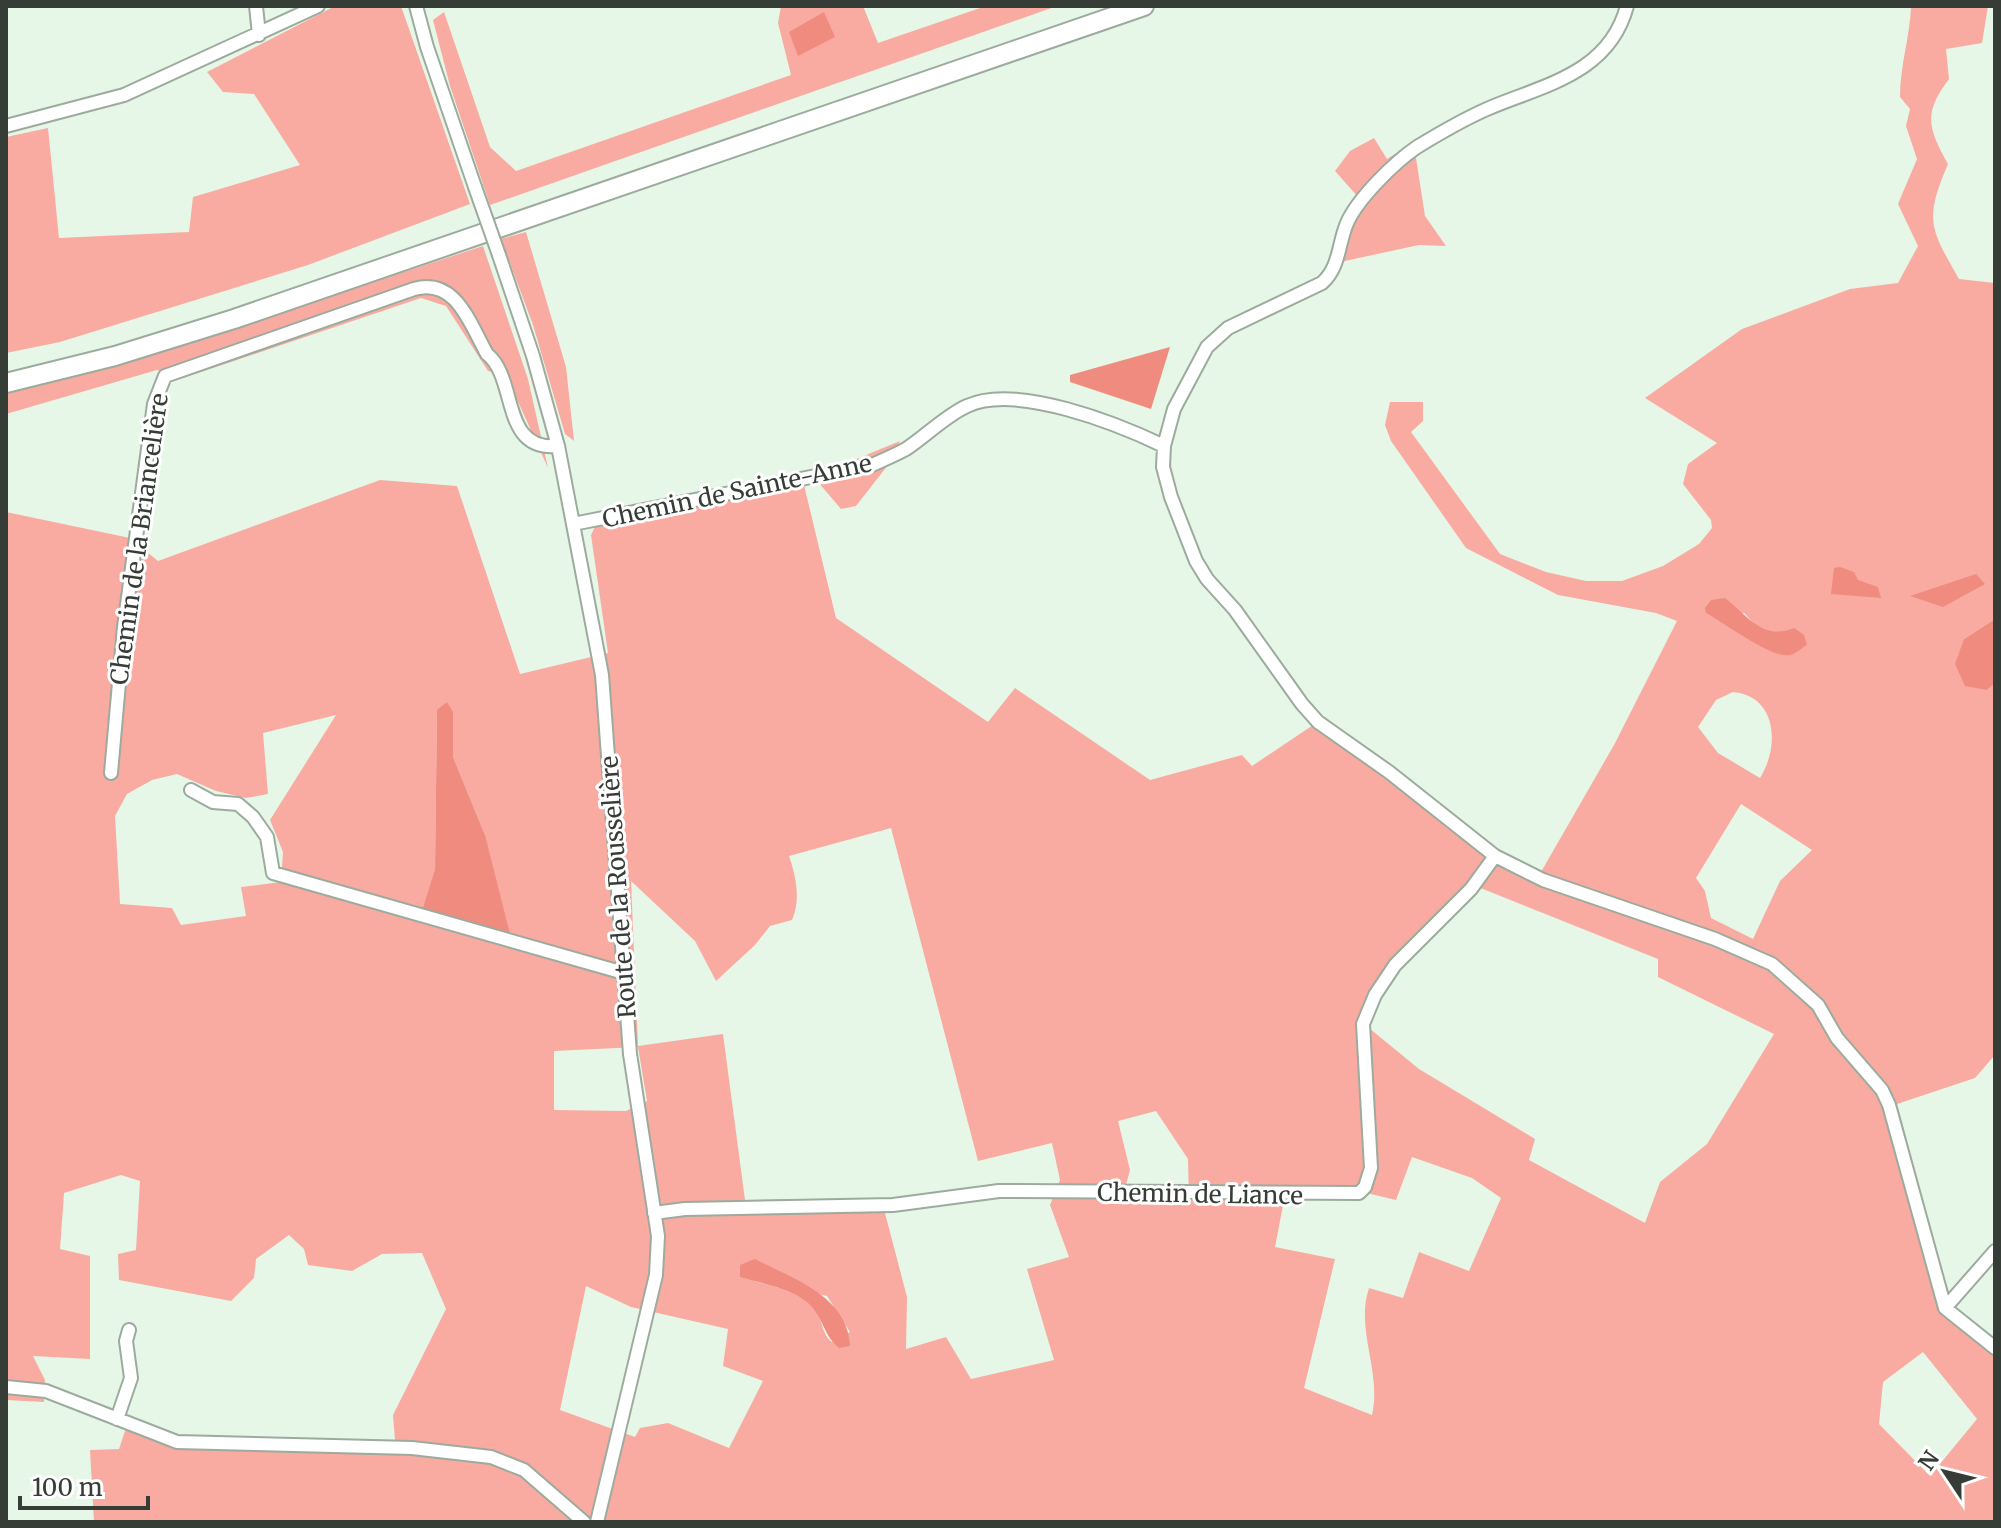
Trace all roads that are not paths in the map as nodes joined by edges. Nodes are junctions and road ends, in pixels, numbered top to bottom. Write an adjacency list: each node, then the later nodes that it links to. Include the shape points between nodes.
1 (256, 6): 7 (street)
2 (318, 6): 7 (street)
3 (416, 6): 11 (street, Route de la Rousselière, bridge)
4 (1105, 6): 9 (highway, via 223,310)
5 (1144, 6): 10 (highway, via 212,327)
6 (1627, 6): 12 (street, via 1614,38 1580,71 1457,123 1399,160 1349,218 1332,274 1228,328 1207,347 1174,409)
7 (259, 35): 8 (street, via 124,95)
8 (6, 126)
9 (6, 371)
10 (6, 383)
11 (558, 446): 13 (street, Route de la Rousselière); 14 (street, Chemin de la Briancelière, via 534,445 526,439 494,360 458,303 435,286 165,376 154,404)
12 (1164, 446): 13 (street, Chemin de Sainte-Anne, via 1081,411 977,402 872,465); 16 (street, via 1171,497 1196,561 1302,704 1318,722)
13 (573, 524): 17 (street, Route de la Rousselière, via 604,697)
14 (111, 773)
15 (191, 790): 17 (street, via 213,802 238,804 253,817 267,837 273,873)
16 (1495, 856): 18 (street, Chemin de Liance, via 1471,889 1395,965 1363,1024 1371,1168 1359,1193 999,1191 893,1205); 20 (street, via 1543,880 1715,939 1772,964 1804,990 1889,1105)
17 (624, 973): 18 (street, Route de la Rousselière, via 631,1066)
18 (654, 1213): 26 (street, Route de la Rousselière, via 656,1275)
19 (1995, 1251): 20 (street)
20 (1950, 1313): 22 (street)
21 (129, 1330): 24 (street, via 131,1378)
22 (1995, 1348)
23 (6, 1387): 24 (street, via 46,1391)
24 (117, 1419): 25 (street, via 177,1442 371,1446 491,1457 524,1470)
25 (584, 1522)
26 (597, 1522)

